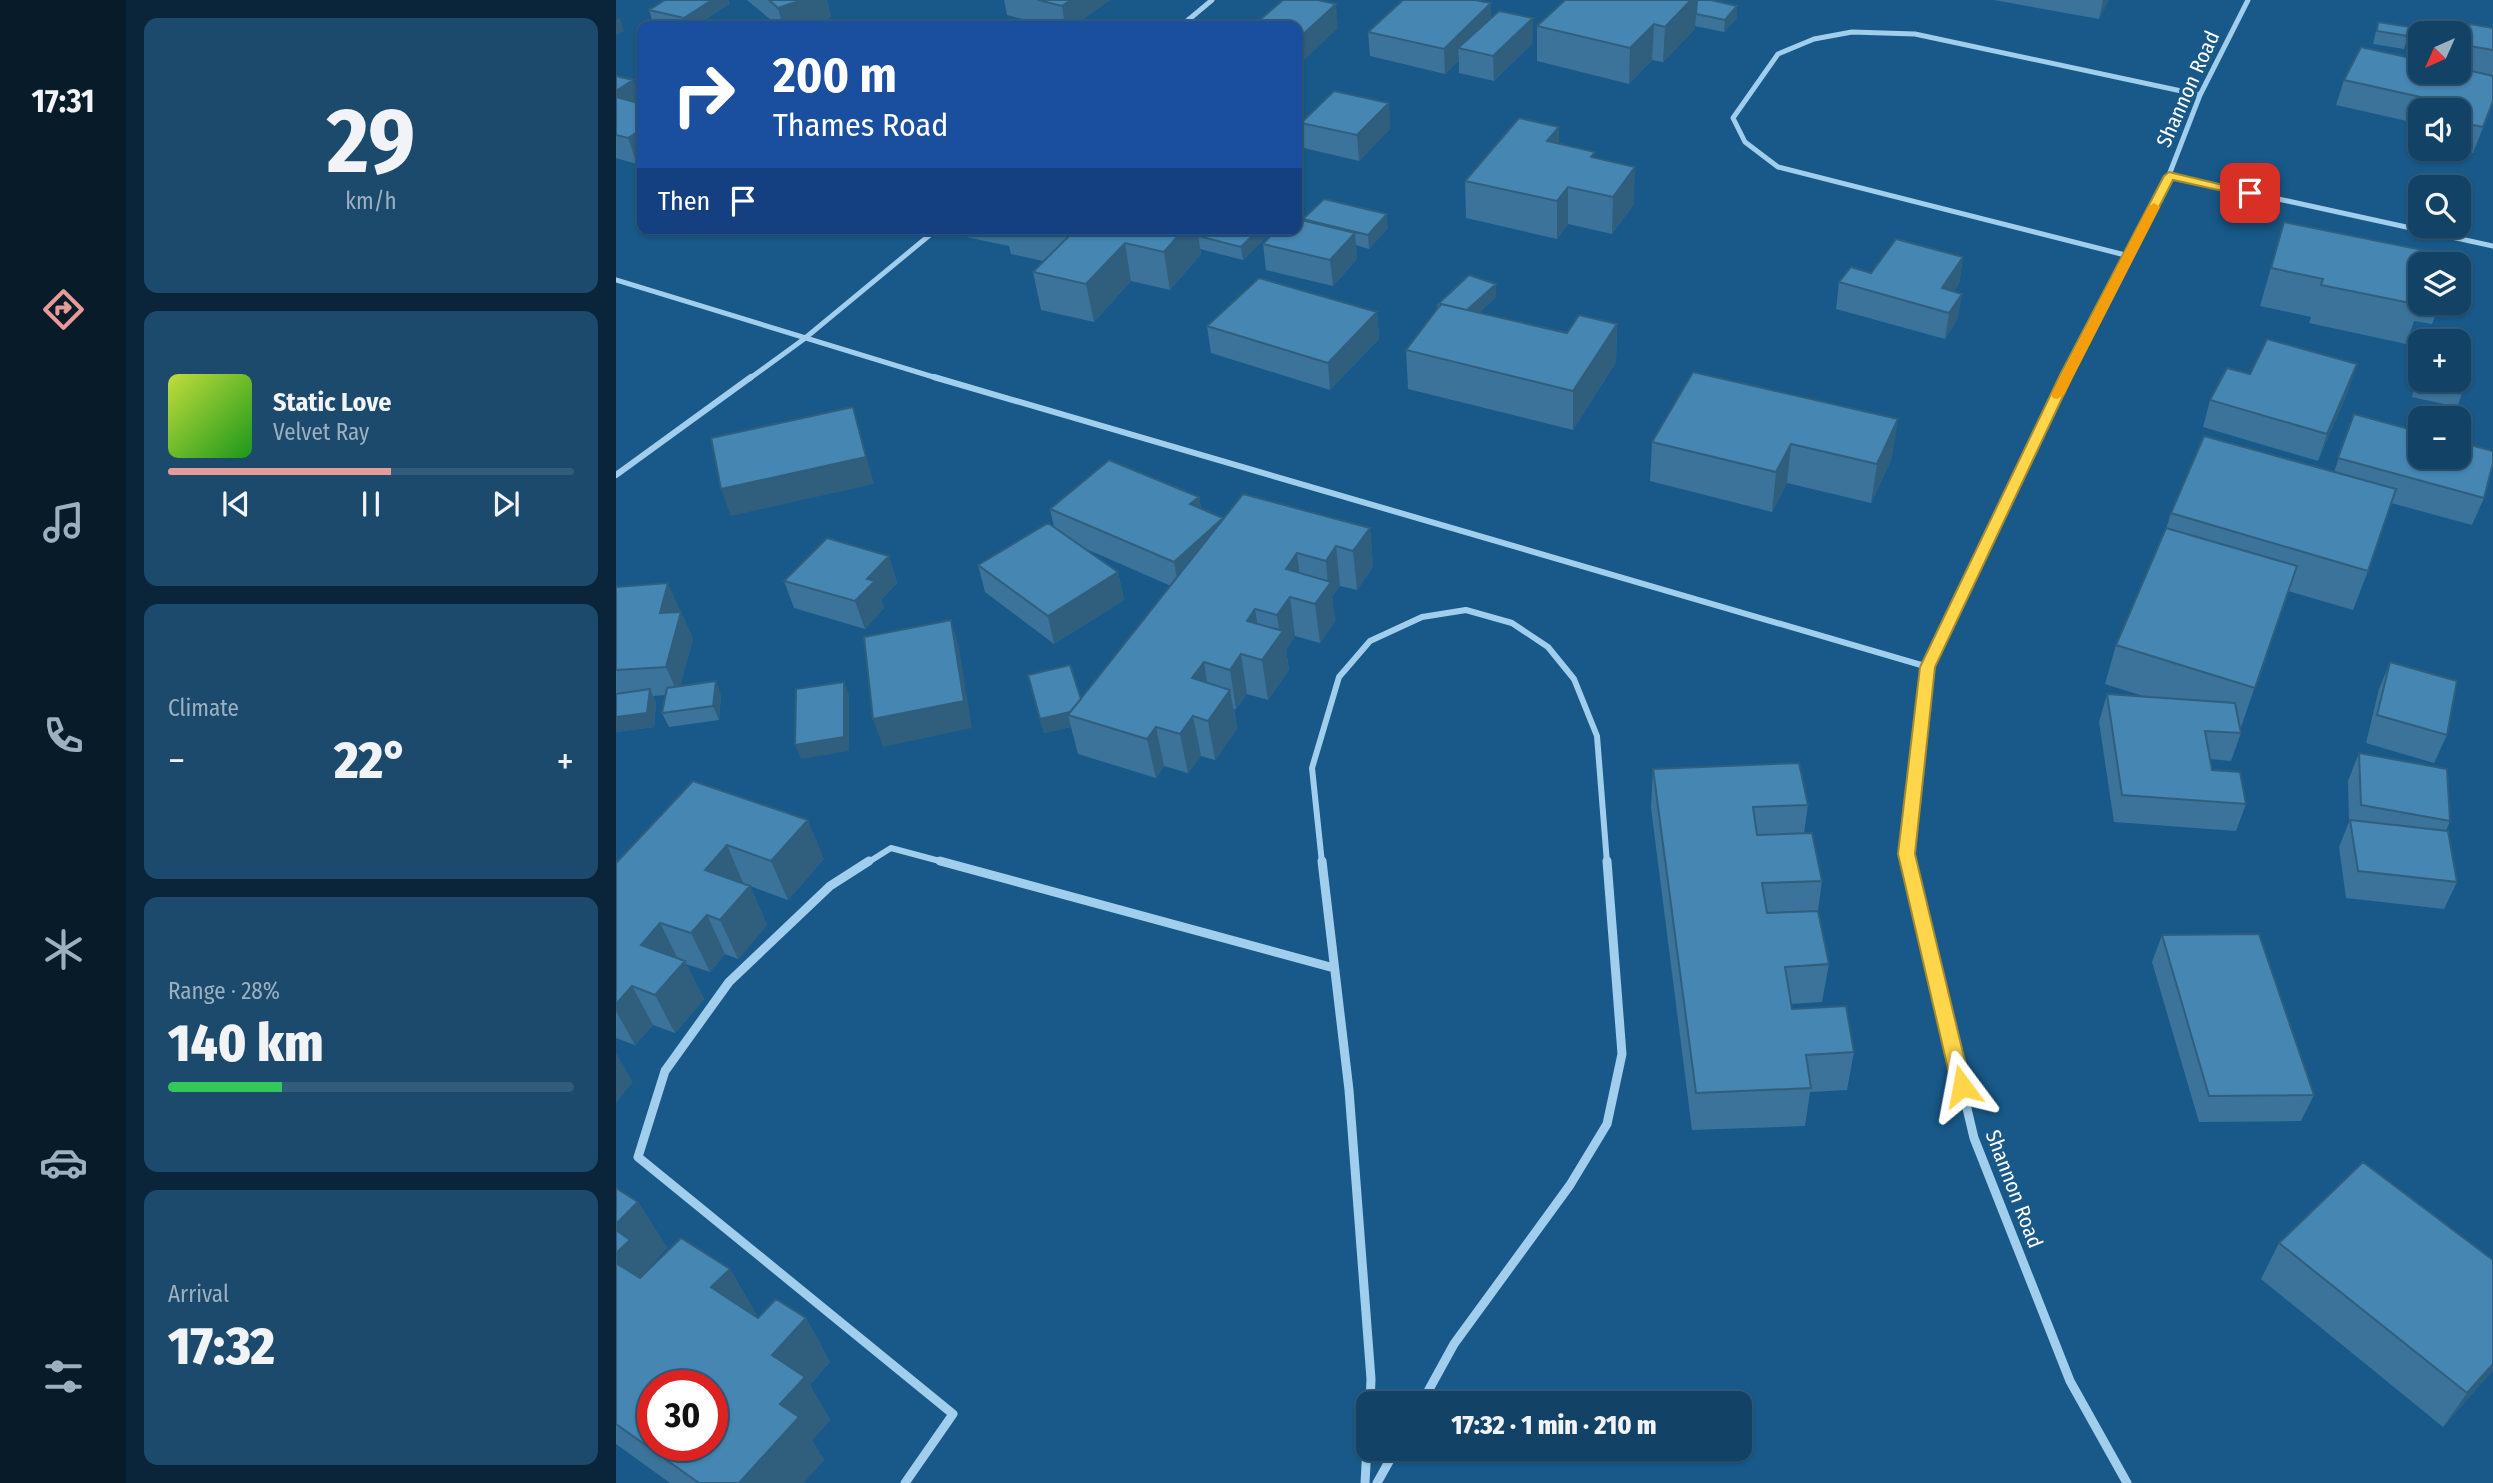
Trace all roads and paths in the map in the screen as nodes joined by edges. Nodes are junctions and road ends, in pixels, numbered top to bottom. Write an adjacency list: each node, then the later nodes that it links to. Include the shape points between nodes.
1 (1212, 0): 3 (street)
2 (2248, 0): 4 (street, Shannon Road)
3 (1187, 21)
4 (2200, 95): 5 (street, Shannon Road); 8 (street, via 1915,33 1852,32 1814,39 1778,54 1733,118 1745,142 1778,167)
5 (2169, 176): 7 (street); 8 (street, Shannon Road)
6 (930, 235): 10 (street)
7 (2493, 246)
8 (2129, 256): 12 (street, Shannon Road)
9 (616, 280): 10 (street)
10 (804, 339): 11 (street); 12 (street)
11 (616, 475)
12 (1928, 667): 21 (street, Shannon Road, via 1906,854 1970,1124 2070,1381)
13 (1334, 968): 14 (street, via 1349,1090); 15 (street, via 1312,768 1339,677 1370,641 1422,617 1466,610 1512,623 1548,647 1574,679 1597,736 1622,1054 1607,1124 1570,1185 1454,1344); 18 (street, via 891,848 830,886 729,982 665,1071 638,1157 953,1414)
14 (1371, 1391)
15 (1428, 1391)
16 (1367, 1461): 19 (street)
17 (1389, 1461): 20 (street)
18 (905, 1483)
19 (1366, 1483)
20 (1377, 1483)
21 (2127, 1483)

